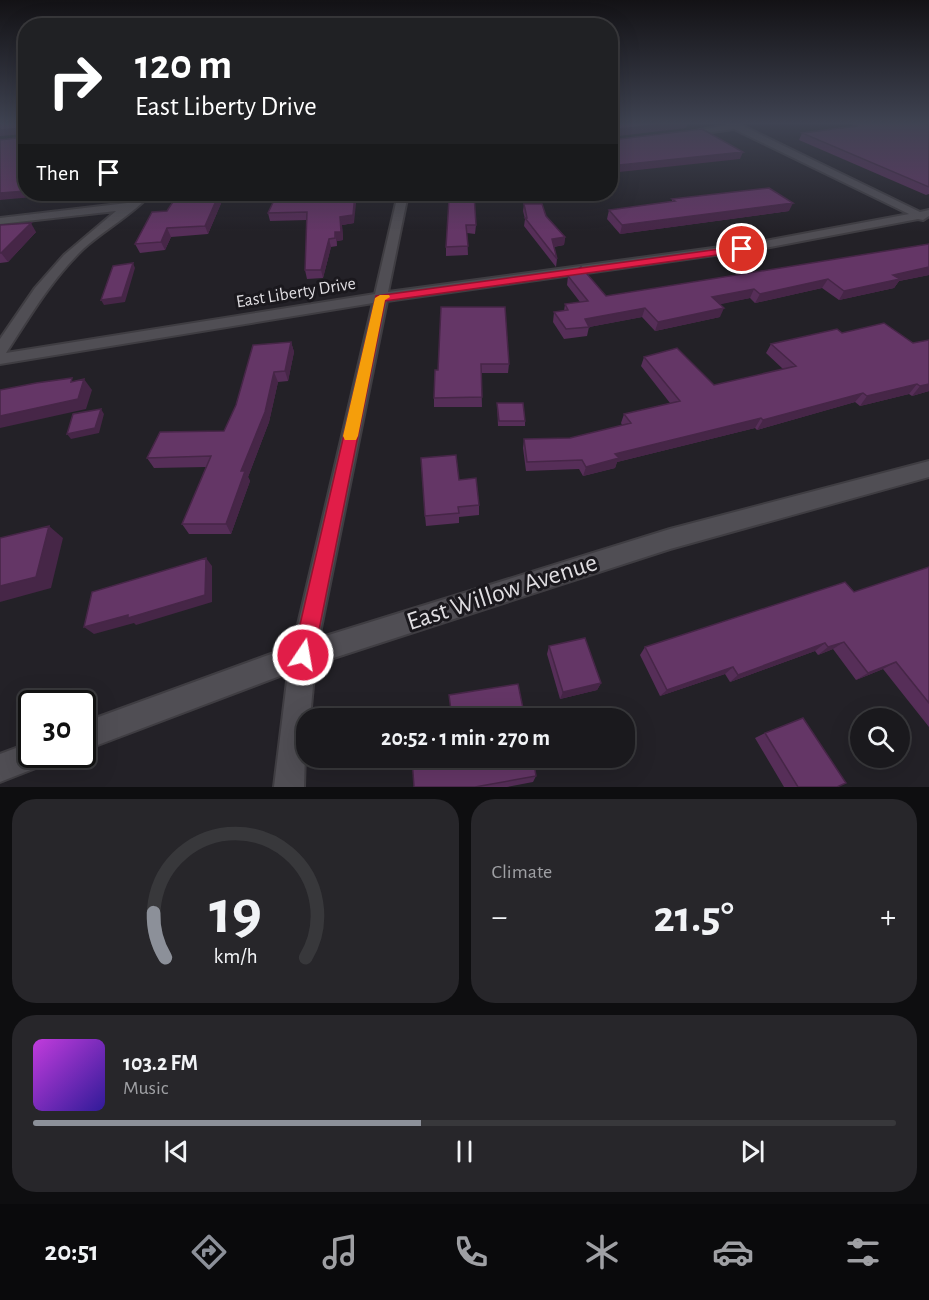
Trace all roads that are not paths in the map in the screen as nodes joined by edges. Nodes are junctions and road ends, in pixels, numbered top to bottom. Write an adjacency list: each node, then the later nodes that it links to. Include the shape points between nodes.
1 (804, 159): 5 (street)
2 (137, 201): 4 (street)
3 (401, 201): 7 (street)
4 (130, 206): 6 (street); 8 (street, via 60,266)
5 (925, 216): 7 (street, East Liberty Drive, via 724,252)
6 (0, 221)
7 (380, 298): 9 (street, East Liberty Drive); 11 (street)
8 (0, 351)
9 (0, 359)
10 (929, 469): 11 (street, East Willow Avenue, via 670,539)
11 (303, 655): 12 (street, East Willow Avenue); 15 (street)
12 (96, 732)
13 (18, 761): 14 (street)
14 (0, 768)
15 (289, 787)

